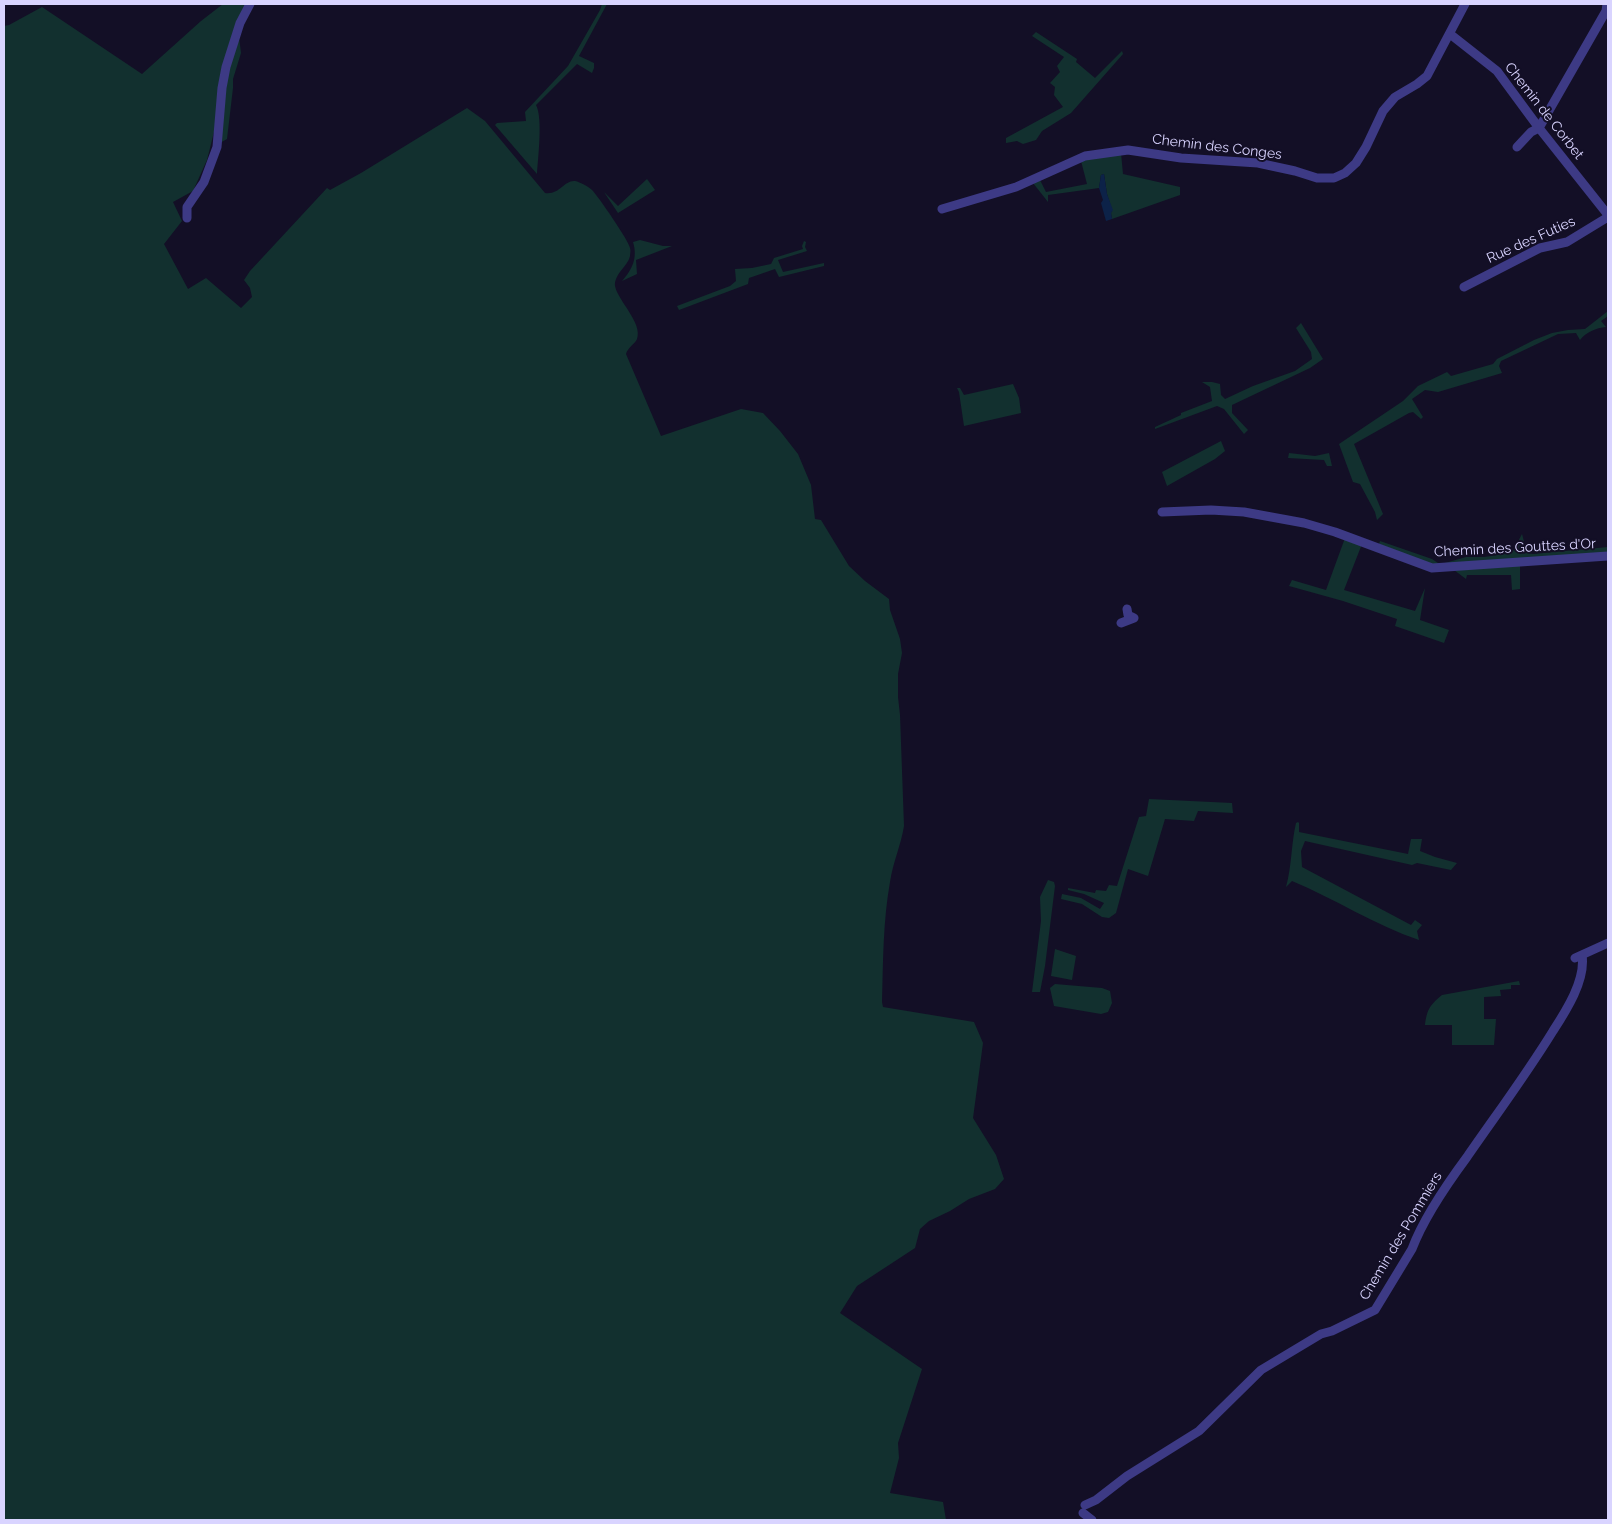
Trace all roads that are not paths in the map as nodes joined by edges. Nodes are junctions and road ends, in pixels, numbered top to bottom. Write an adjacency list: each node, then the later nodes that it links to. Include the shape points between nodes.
1 (250, 4): 9 (street, via 240,23 226,67 214,154 204,182 187,207)
2 (1465, 4): 4 (street, Chemin des Conges)
3 (1607, 4): 5 (street)
4 (1450, 34): 5 (street, Chemin de Corbet, via 1497,70); 7 (street, Chemin des Conges, via 1427,76 1395,97 1379,118 1356,163 1334,178 1317,178 1276,166 1128,150 1085,156 1016,187)
5 (1540, 128): 6 (street, via 1531,132); 8 (street, Chemin de Corbet)
6 (1517, 147)
7 (942, 208)
8 (1608, 215): 10 (street, Rue des Futies, via 1567,242 1540,248)
9 (187, 218)
10 (1464, 287)
11 (1162, 512): 12 (street, Chemin des Gouttes d'Or, via 1211,510 1272,517 1335,532 1432,568)
12 (1608, 556)
13 (1127, 609): 14 (street, via 1128,615 1134,618)
14 (1121, 623)
15 (1608, 943): 16 (street, Chemin des Pommiers, via 1579,956 1583,960 1570,1003 1536,1060 1449,1181 1375,1310 1321,1334 1261,1370 1199,1431 1127,1476 1084,1509)
16 (1092, 1520)

